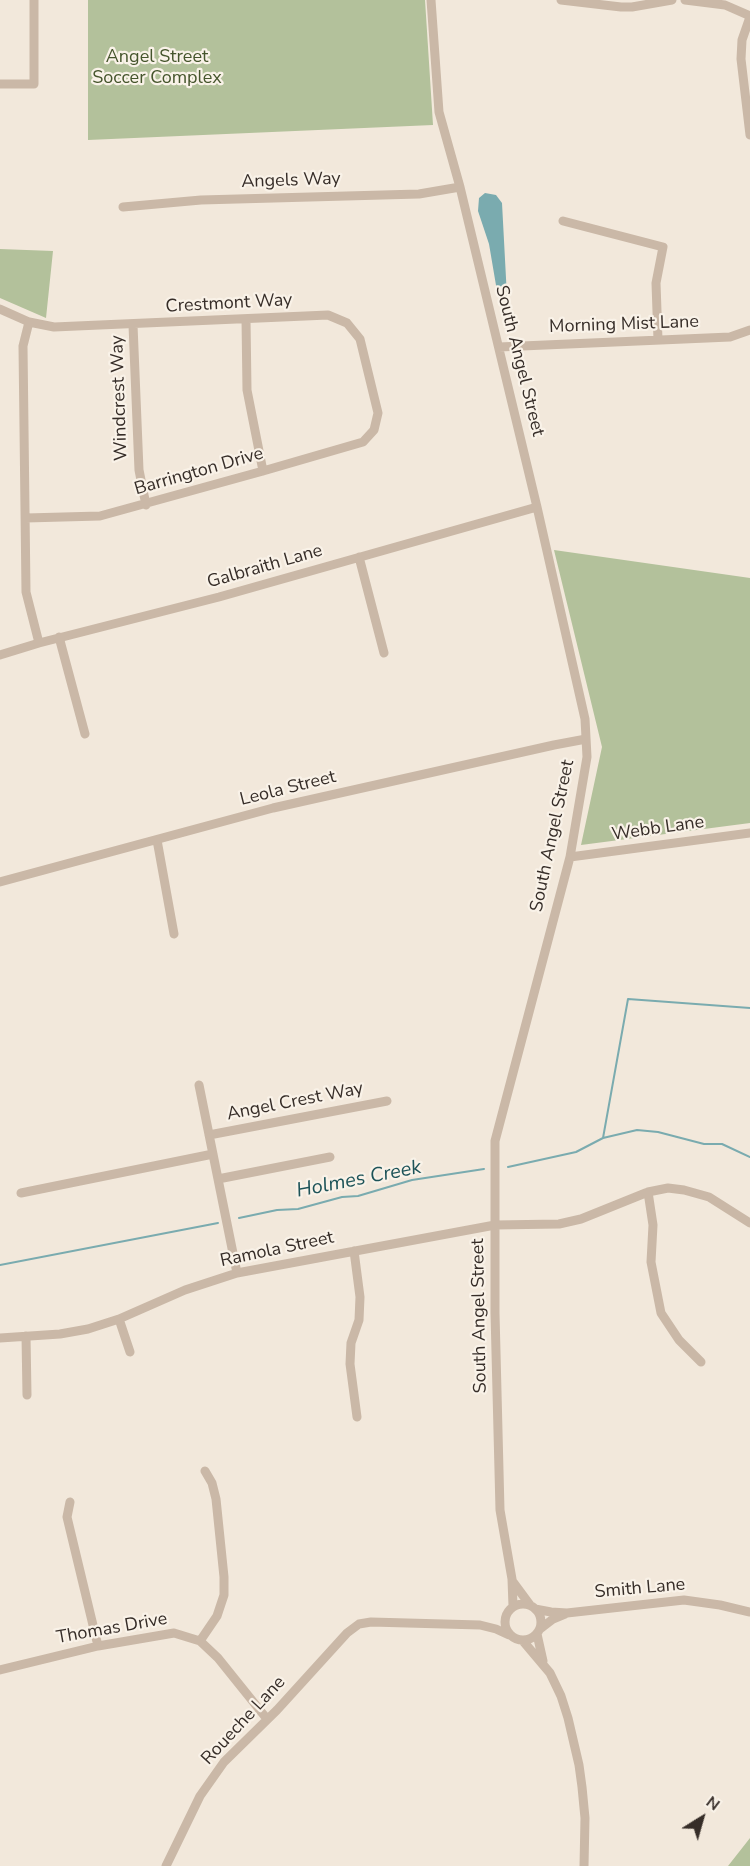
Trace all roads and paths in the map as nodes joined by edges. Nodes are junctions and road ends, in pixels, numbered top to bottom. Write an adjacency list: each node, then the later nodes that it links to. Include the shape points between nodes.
1 (34, 0): 9 (street, via 34,84)
2 (431, 0): 11 (street, South Angel Street, via 439,112)
3 (561, 0): 7 (street)
4 (672, 0): 7 (street, via 632,7)
5 (685, 0): 6 (street)
6 (701, 1): 8 (street)
7 (586, 2)
8 (750, 16): 10 (street, via 741,59)
9 (0, 84)
10 (750, 135)
11 (460, 187): 12 (street, Angels Way, via 419,194 201,200); 20 (street, South Angel Street)
12 (123, 207)
13 (563, 221): 19 (street, via 663,247 656,284)
14 (0, 309): 16 (street, Crestmont Way)
15 (246, 319): 17 (street, Crestmont Way); 21 (street, Crestmont Way, via 328,315 347,323 360,339 378,413); 22 (street, via 247,390)
16 (29, 322): 17 (street, Crestmont Way, via 54,327); 25 (street, via 23,346)
17 (133, 325): 23 (street, Windcrest Way, via 139,470)
18 (750, 330): 19 (street, Morning Mist Lane, via 730,337)
19 (658, 340): 20 (street, Morning Mist Lane)
20 (499, 347): 24 (street, South Angel Street)
21 (374, 430): 22 (street, Barrington Drive, via 363,442)
22 (262, 471): 23 (street, Barrington Drive)
23 (146, 505): 25 (street, Barrington Drive, via 100,516)
24 (537, 507): 26 (street, Galbraith Lane); 32 (street, South Angel Street, via 585,718)
25 (26, 518): 28 (street, via 26,592)
26 (359, 557): 27 (street, Galbraith Lane); 29 (street)
27 (59, 637): 28 (street, Galbraith Lane); 31 (street)
28 (39, 643): 30 (street, Galbraith Lane)
29 (384, 653)
30 (0, 655)
31 (85, 734)
32 (586, 739): 34 (street, Leola Street, via 273,808); 35 (street, South Angel Street, via 587,757)
33 (750, 833): 35 (street, Webb Lane)
34 (157, 840): 36 (street, Leola Street); 37 (street)
35 (570, 857): 47 (street, South Angel Street, via 495,1141)
36 (0, 882)
37 (174, 934)
38 (200, 1085): 40 (street)
39 (387, 1101): 40 (street, Angel Crest Way)
40 (209, 1136): 41 (street)
41 (213, 1154): 43 (street); 45 (street)
42 (330, 1157): 43 (street)
43 (218, 1179): 49 (street)
44 (648, 1192): 46 (street, Ramola Street, via 668,1188 709,1197); 47 (street, Ramola Street, via 559,1224); 54 (street, via 653,1225 651,1262 661,1312 679,1340)
45 (21, 1193)
46 (750, 1223)
47 (495, 1225): 48 (street, Ramola Street); 59 (street, South Angel Street, via 500,1510)
48 (354, 1251): 49 (street, Ramola Street); 56 (street, via 360,1297 350,1364)
49 (237, 1273): 50 (street, Ramola Street, via 185,1290)
50 (119, 1319): 51 (street, Ramola Street, via 88,1329); 53 (street)
51 (26, 1336): 52 (street, Ramola Street); 55 (street)
52 (0, 1338)
53 (130, 1352)
54 (701, 1362)
55 (27, 1395)
56 (357, 1417)
57 (206, 1471): 68 (street, via 216,1499 224,1594 217,1616)
58 (70, 1502): 70 (street, via 67,1517)
59 (512, 1580): 60 (street, South Angel Street); 61 (street, South Angel Street)
60 (513, 1606): 61 (street); 64 (street)
61 (533, 1607): 62 (street, Smith Lane); 66 (street, via 541,1619)
62 (567, 1612): 63 (street, Smith Lane, via 684,1600); 66 (street, Smith Lane)
63 (750, 1612)
64 (506, 1614): 65 (street); 67 (street, via 504,1625)
65 (480, 1625): 67 (street); 73 (street, Roueche Lane, via 359,1624)
66 (539, 1632): 69 (street); 71 (street)
67 (509, 1635): 69 (street)
68 (200, 1641): 70 (street, Thomas Drive, via 174,1633); 73 (street)
69 (523, 1641): 71 (street)
70 (98, 1646): 72 (street, Thomas Drive)
71 (544, 1664): 75 (street, via 561,1695 579,1765 585,1818)
72 (0, 1670)
73 (267, 1719): 74 (street, Roueche Lane, via 224,1762 201,1796)
74 (166, 1866)
75 (584, 1866)

